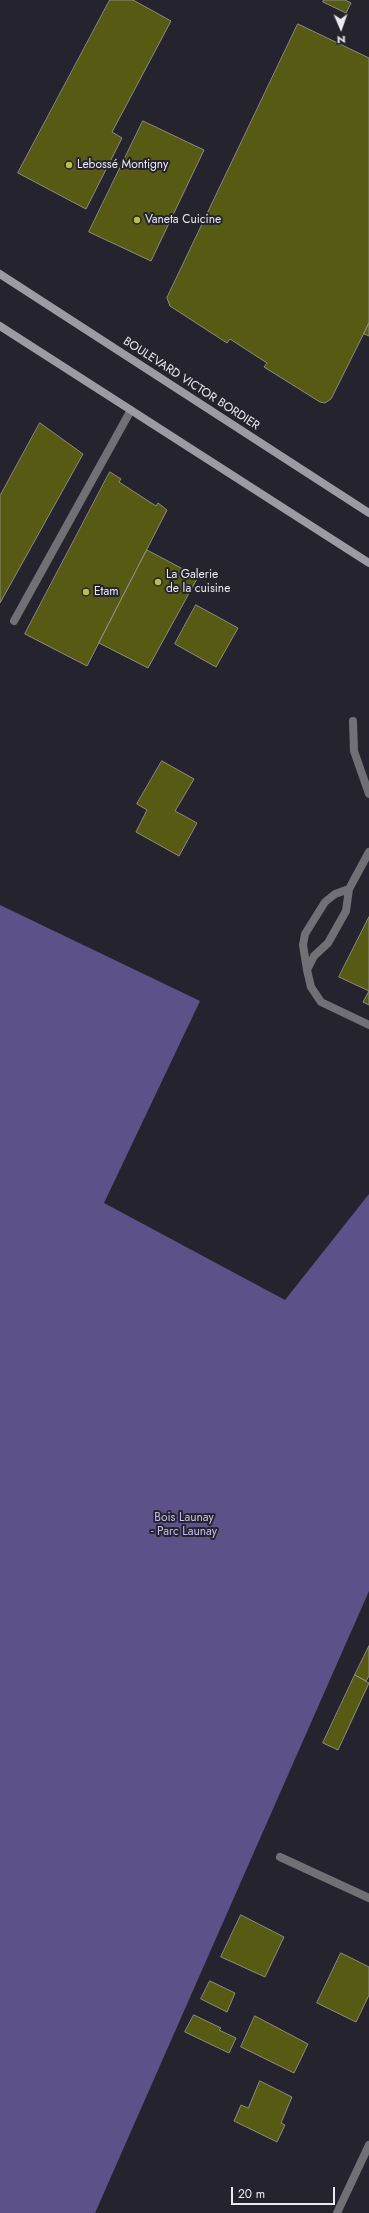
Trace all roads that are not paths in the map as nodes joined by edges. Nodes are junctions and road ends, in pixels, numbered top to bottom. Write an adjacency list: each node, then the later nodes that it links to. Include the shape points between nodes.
1 (0, 274): 4 (main road, BOULEVARD VICTOR BORDIER)
2 (0, 326): 3 (main road)
3 (131, 410): 5 (main road); 6 (street)
4 (369, 513)
5 (369, 563)
6 (14, 621)
7 (353, 721): 8 (street, via 354,751)
8 (369, 794)
9 (369, 852): 10 (street)
10 (349, 889): 11 (street, via 346,911 328,943 314,956); 11 (street, via 335,894 325,902 305,934 303,945)
11 (308, 970): 12 (street, via 311,987 321,1002)
12 (369, 1025)
13 (280, 1857): 14 (street)
14 (369, 1898)
15 (369, 2145): 16 (street)
16 (337, 2213)

